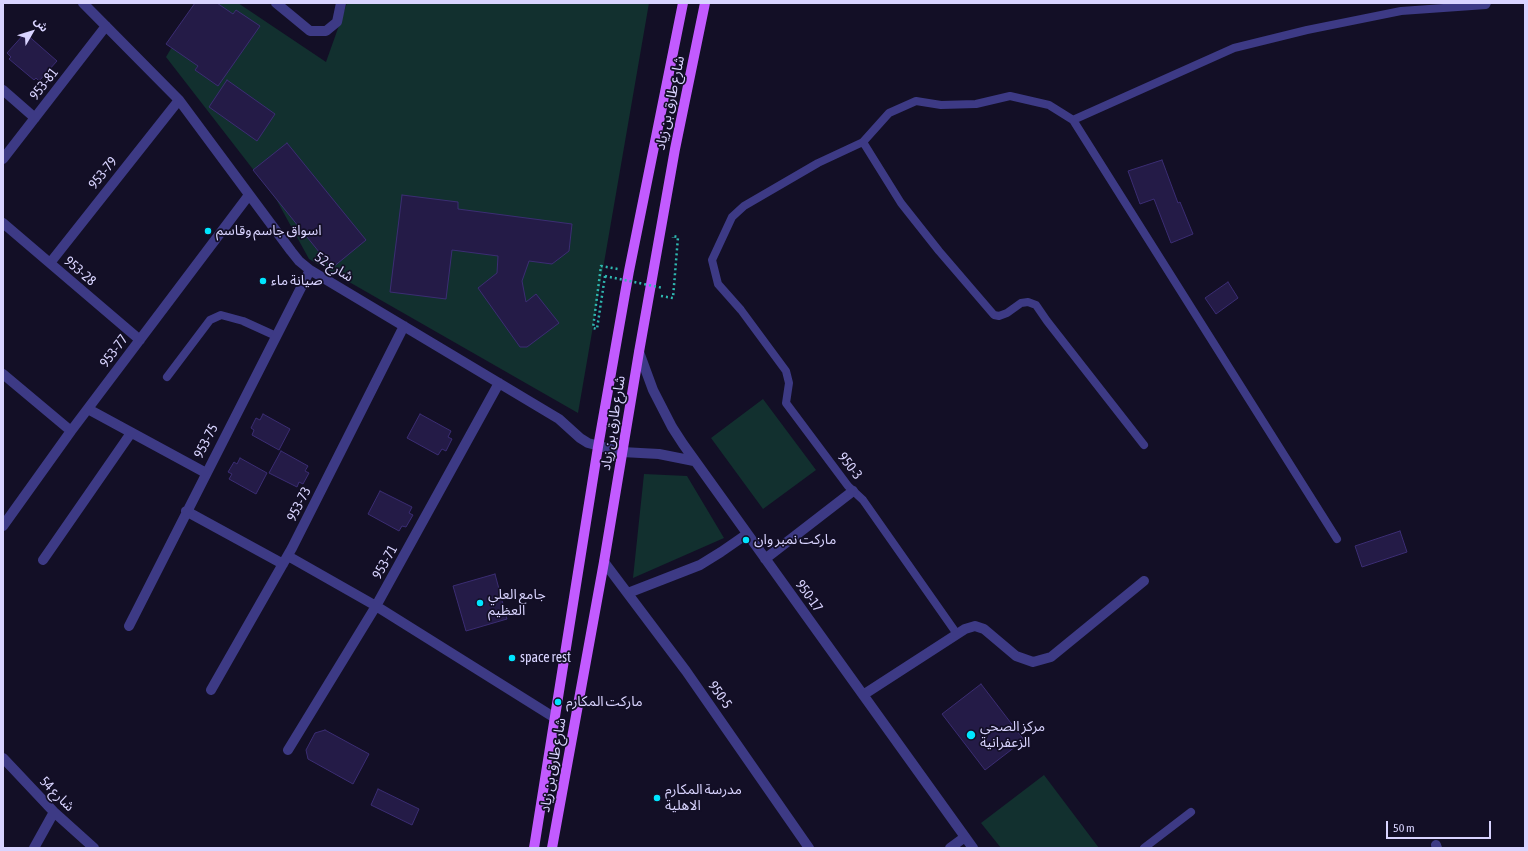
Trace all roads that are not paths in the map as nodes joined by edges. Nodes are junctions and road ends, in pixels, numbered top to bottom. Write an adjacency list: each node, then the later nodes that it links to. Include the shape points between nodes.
1 (84, 3): 7 (street, شارع 52)
2 (276, 3): 3 (street, via 310,31 326,32 337,22)
3 (341, 3)
4 (683, 3): 29 (main road, شارع طارق بن زياد, via 629,271)
5 (705, 3): 21 (main road, شارع طارق بن زياد)
6 (1487, 3): 11 (lane, via 1401,11 1234,48)
7 (106, 26): 9 (street, شارع 52); 10 (street, 953-81)
8 (3, 90): 10 (street)
9 (179, 100): 14 (street, شارع 52); 16 (street, 953-79)
10 (35, 118): 13 (street, 953-81)
11 (1072, 120): 12 (lane, via 1049,105 1010,96 976,104 941,105 916,101 889,113); 37 (lane)
12 (863, 142): 28 (lane, via 901,203 994,314 999,316 1028,302 1036,305); 33 (lane, 950-3, via 818,163 744,206 732,217 712,260 718,284 741,310 786,371 789,383 786,403)
13 (3, 159)
14 (249, 195): 17 (street, شارع 52, via 299,261); 20 (street, 953-77)
15 (3, 223): 16 (street, 953-28)
16 (50, 263): 20 (street, 953-28)
17 (310, 270): 18 (street, شارع 52); 19 (street, 953-75)
18 (404, 326): 24 (street, شارع 52); 40 (street, 953-73)
19 (276, 336): 23 (lane, via 243,321 221,315 210,320); 32 (street, 953-75)
20 (140, 340): 25 (street, 953-77)
21 (638, 352): 30 (main road, شارع طارق بن زياد); 31 (street, 950-17, via 662,409)
22 (3, 374): 26 (street)
23 (167, 377)
24 (499, 383): 29 (street, شارع 52, via 559,419 580,438); 44 (street, 953-71)
25 (88, 409): 26 (street, 953-77); 27 (street)
26 (71, 431): 35 (street, 953-77)
27 (131, 433): 32 (street); 39 (street)
28 (1144, 445)
29 (598, 447): 30 (street, شارع 52); 49 (main road, شارع طارق بن زياد)
30 (622, 452): 31 (street, شارع 52, via 659,454); 41 (main road, شارع طارق بن زياد)
31 (694, 461): 36 (street, 950-17)
32 (206, 473): 34 (street, 953-75)
33 (853, 491): 38 (street); 46 (lane, 950-3, via 863,500)
34 (186, 511): 40 (street); 45 (street, 953-75)
35 (3, 526)
36 (747, 534): 38 (street, 950-17); 43 (street, via 700,565)
37 (1337, 539)
38 (765, 559): 48 (street, 950-17)
39 (43, 560)
40 (285, 560): 44 (street); 47 (street, 953-73)
41 (604, 562): 43 (street, 950-5); 58 (main road, شارع طارق بن زياد)
42 (1144, 581): 46 (street, via 1050,657 1033,662 1016,656 984,628 975,626)
43 (628, 593): 59 (street, 950-5, via 711,706)
44 (376, 606): 49 (street); 50 (street, 953-71)
45 (128, 626)
46 (957, 634): 48 (street)
47 (211, 690)
48 (863, 695): 54 (street, 950-17)
49 (555, 718): 57 (main road, شارع طارق بن زياد)
50 (288, 750)
51 (3, 758): 52 (street, شارع 54)
52 (54, 812): 55 (street); 56 (street, شارع 54)
53 (1191, 812): 62 (lane)
54 (965, 837): 60 (street); 61 (street, 950-17)
55 (34, 848)
56 (94, 848)
57 (534, 848)
58 (552, 848)
59 (809, 848)
60 (950, 848)
61 (973, 848)
62 (1144, 848)

